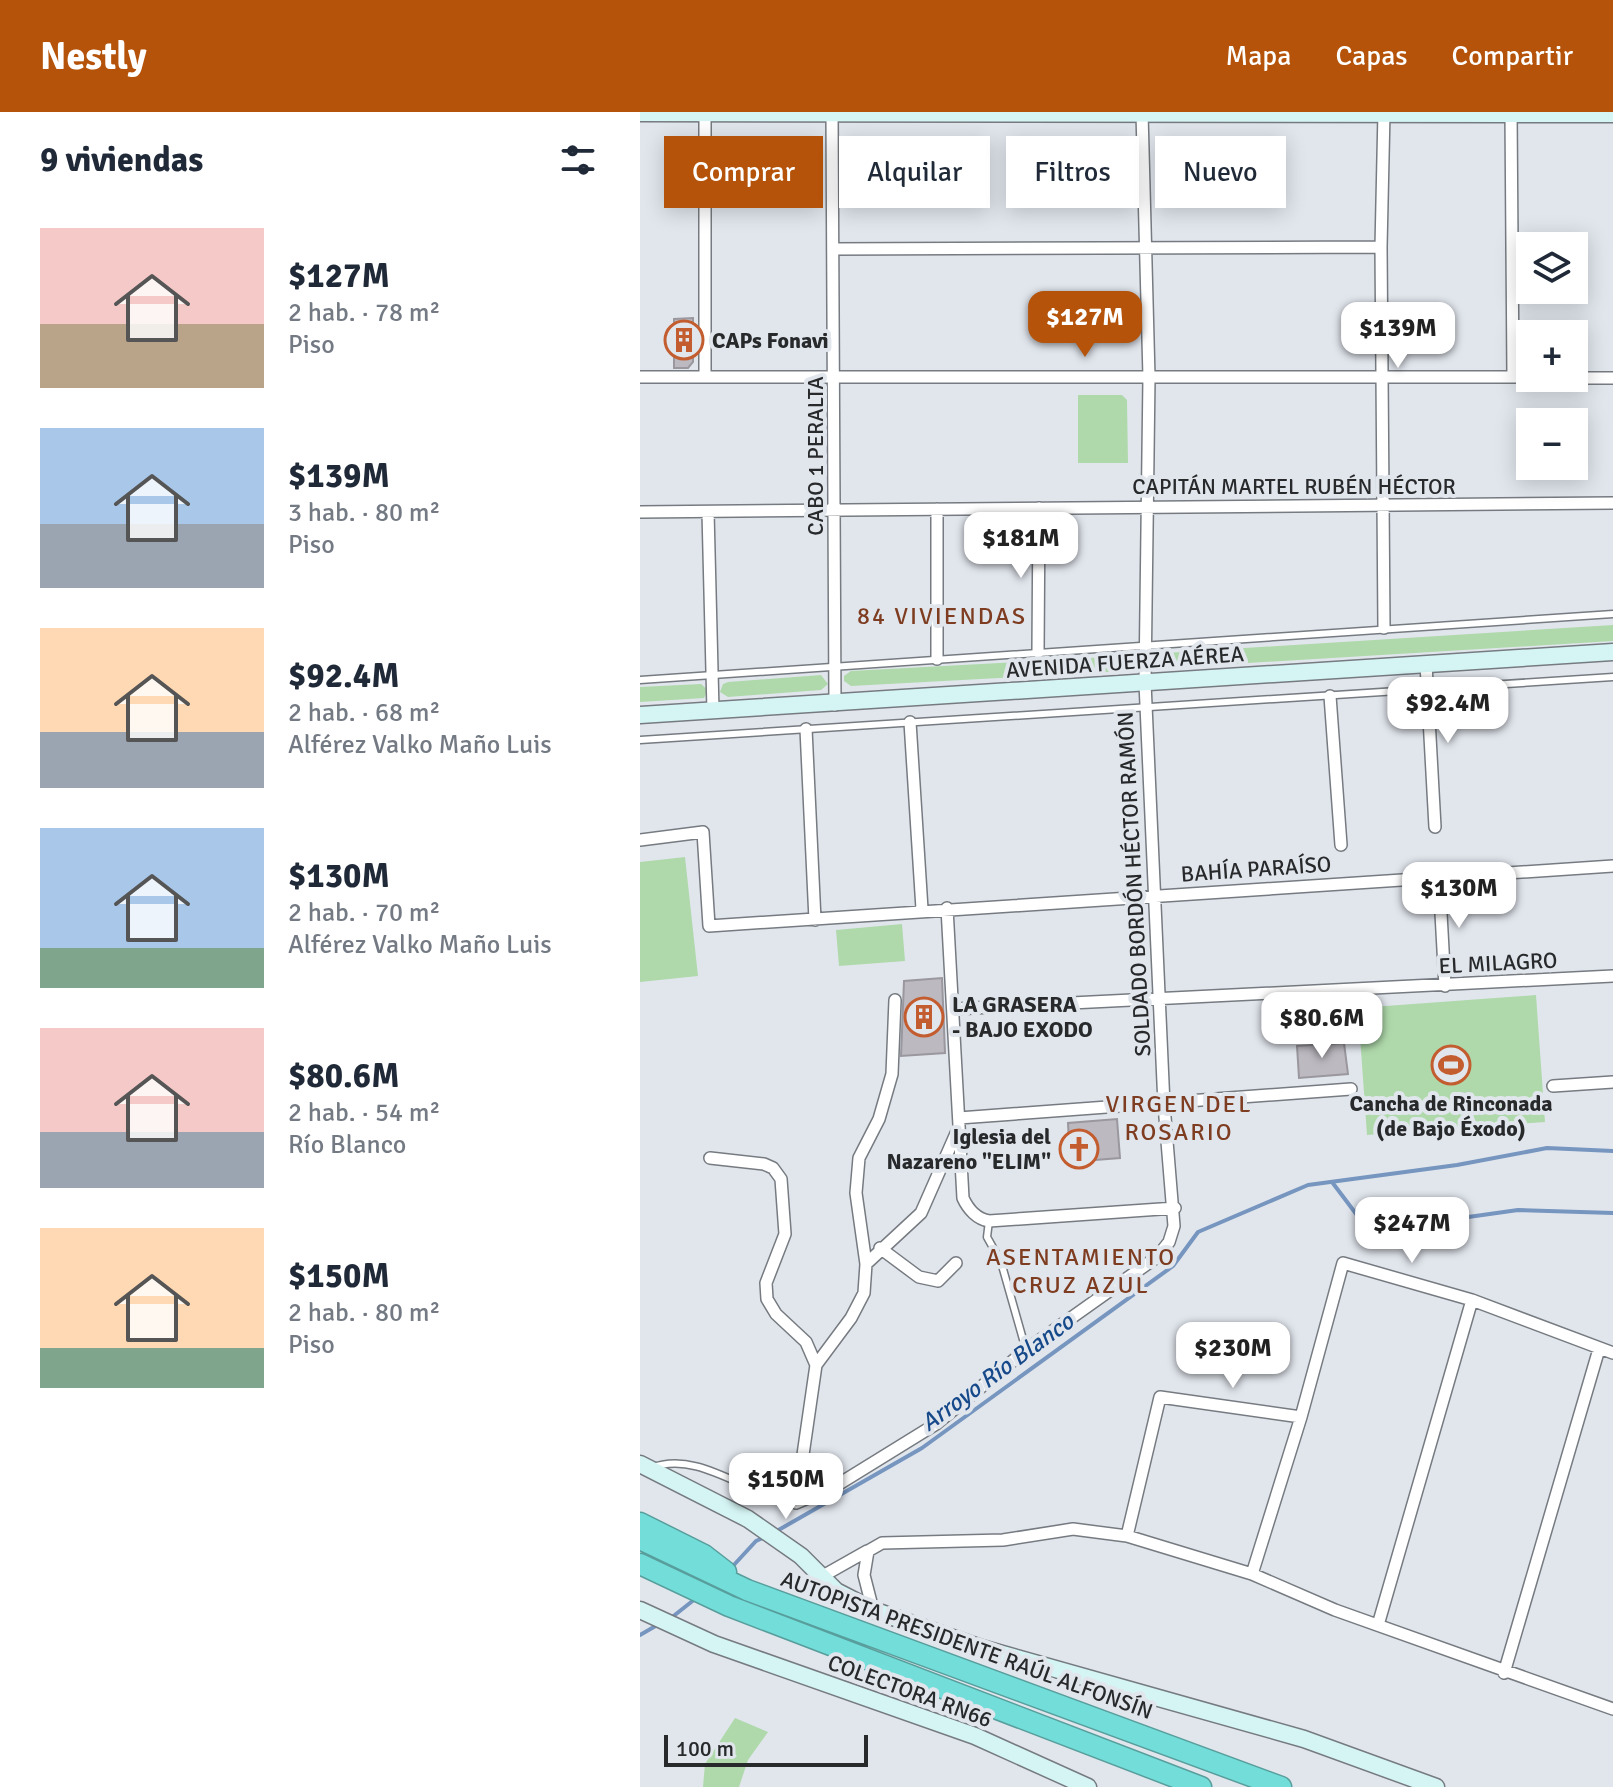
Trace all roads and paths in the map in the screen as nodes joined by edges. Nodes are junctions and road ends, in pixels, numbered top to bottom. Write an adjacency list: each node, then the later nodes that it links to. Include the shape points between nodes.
1 (705, 112): 2 (street); 3 (street); 17 (street)
2 (832, 112): 4 (street); 12 (street, CABO 1 PERALTA)
3 (640, 113)
4 (963, 113): 5 (street)
5 (1142, 113): 6 (street); 11 (street, SOLDADO BORDÓN HÉCTOR RAMÓN)
6 (1248, 113): 7 (street)
7 (1384, 113): 8 (street); 10 (street)
8 (1511, 113): 9 (street); 14 (street)
9 (1613, 114)
10 (1381, 247): 11 (street); 13 (street)
11 (1145, 248): 12 (street); 19 (street, SOLDADO BORDÓN HÉCTOR RAMÓN)
12 (833, 249): 18 (street, CABO 1 PERALTA)
13 (1381, 376): 14 (street); 19 (street); 23 (street)
14 (1513, 376): 15 (street)
15 (1516, 376)
16 (640, 377): 17 (street)
17 (705, 377): 18 (street)
18 (835, 377): 19 (street); 27 (street, CABO 1 PERALTA)
19 (1149, 377): 24 (street, SOLDADO BORDÓN HÉCTOR RAMÓN)
20 (1588, 378): 21 (street)
21 (1613, 378)
22 (1613, 503): 23 (street, CAPITÁN MARTEL RUBÉN HÉCTOR)
23 (1383, 506): 24 (street, CAPITÁN MARTEL RUBÉN HÉCTOR); 31 (street)
24 (1148, 507): 25 (street, CAPITÁN MARTEL RUBÉN HÉCTOR); 32 (street, SOLDADO BORDÓN HÉCTOR RAMÓN)
25 (1039, 508): 26 (street, CAPITÁN MARTEL RUBÉN HÉCTOR); 33 (street)
26 (937, 509): 27 (street, CAPITÁN MARTEL RUBÉN HÉCTOR); 35 (street)
27 (835, 510): 29 (street, CAPITÁN MARTEL RUBÉN HÉCTOR); 37 (street, CABO 1 PERALTA)
28 (640, 512): 29 (street, CAPITÁN MARTEL RUBÉN HÉCTOR)
29 (708, 512): 38 (street)
30 (1613, 614): 31 (lane)
31 (1384, 628): 32 (lane)
32 (1145, 645): 33 (lane); 41 (street, SOLDADO BORDÓN HÉCTOR RAMÓN)
33 (1038, 652): 35 (lane)
34 (1613, 652): 36 (street, AVENIDA FUERZA AÉREA)
35 (937, 659): 37 (lane)
36 (1426, 664): 41 (street, AVENIDA FUERZA AÉREA); 42 (street)
37 (835, 666): 38 (lane); 44 (street, CABO 1 PERALTA)
38 (712, 677): 40 (lane); 46 (street)
39 (1613, 677): 42 (lane)
40 (640, 680)
41 (1145, 683): 44 (street, AVENIDA FUERZA AÉREA); 45 (street, SOLDADO BORDÓN HÉCTOR RAMÓN)
42 (1426, 687): 43 (lane); 51 (street)
43 (1330, 696): 45 (lane); 53 (street)
44 (835, 705): 46 (street, AVENIDA FUERZA AÉREA)
45 (1146, 705): 48 (lane); 56 (street, SOLDADO BORDÓN HÉCTOR RAMÓN)
46 (713, 711): 47 (street, AVENIDA FUERZA AÉREA)
47 (640, 715)
48 (910, 722): 49 (lane); 58 (street)
49 (806, 729): 50 (lane); 59 (street)
50 (640, 740)
51 (1435, 827)
52 (640, 840): 59 (street, BAHÍA PARAÍSO, via 703,832 709,926)
53 (1341, 845)
54 (1613, 866): 55 (street, BAHÍA PARAÍSO)
55 (1439, 877): 56 (street, BAHÍA PARAÍSO); 61 (street)
56 (1154, 895): 57 (street, BAHÍA PARAÍSO); 62 (street, SOLDADO BORDÓN HÉCTOR RAMÓN)
57 (947, 908): 58 (street, BAHÍA PARAÍSO); 64 (street)
58 (922, 909): 59 (street, BAHÍA PARAÍSO)
59 (815, 920)
60 (1613, 976): 61 (street, EL MILAGRO)
61 (1445, 986): 62 (street, EL MILAGRO)
62 (1159, 999): 64 (street, EL MILAGRO); 68 (street, SOLDADO BORDÓN HÉCTOR RAMÓN)
63 (895, 1000): 75 (street, via 892,1074 879,1119 859,1158 858,1216)
64 (953, 1009): 69 (street)
65 (1613, 1082): 66 (street)
66 (1553, 1086)
67 (1351, 1089): 68 (street)
68 (1164, 1105): 69 (street); 71 (street, SOLDADO BORDÓN HÉCTOR RAMÓN)
69 (960, 1121): 72 (street, via 963,1198); 73 (street, via 921,1213)
70 (710, 1158): 80 (street, via 764,1164 781,1179 785,1234 766,1283 767,1299 806,1342)
71 (1175, 1208): 72 (street); 78 (street, SOLDADO BORDÓN HÉCTOR RAMÓN, via 1169,1242 1157,1257)
72 (989, 1221): 78 (lane, via 987,1237 1001,1262)
73 (880, 1248): 74 (street, via 919,1277 938,1281); 75 (street)
74 (956, 1263)
75 (866, 1264): 80 (street, via 858,1306)
76 (1472, 1300): 77 (street); 81 (street, via 1343,1263); 94 (street)
77 (1599, 1349): 79 (street); 95 (street)
78 (1026, 1350): 83 (street, SOLDADO BORDÓN HÉCTOR RAMÓN, via 936,1424 834,1487)
79 (1613, 1353)
80 (816, 1365): 83 (street)
81 (1301, 1417): 85 (street, via 1160,1397); 90 (street)
82 (644, 1466): 83 (lane, via 697,1466 772,1500); 91 (street, via 748,1519 801,1556)
83 (796, 1503)
84 (640, 1523): 89 (highway)
85 (1127, 1536): 87 (street, via 1073,1529 970,1543 899,1541); 90 (street)
86 (640, 1539): 89 (highway, AUTOPISTA PRESIDENTE RAÚL ALFONSÍN)
87 (868, 1551): 91 (street); 92 (street, via 864,1563)
88 (640, 1564): 98 (highway, AUTOPISTA PRESIDENTE RAÚL ALFONSÍN, via 729,1606)
89 (707, 1565): 99 (highway, AUTOPISTA PRESIDENTE RAÚL ALFONSÍN, via 743,1587)
90 (1252, 1574): 94 (street)
91 (821, 1577): 92 (street, via 836,1591)
92 (869, 1595): 100 (street, via 981,1648 1304,1739)
93 (643, 1612): 97 (street, COLECTORA RN66, via 714,1644 962,1730)
94 (1378, 1625): 95 (street)
95 (1504, 1673): 96 (street)
96 (1613, 1709)
97 (1088, 1787)
98 (1201, 1787)
99 (1281, 1787)
100 (1436, 1787)

